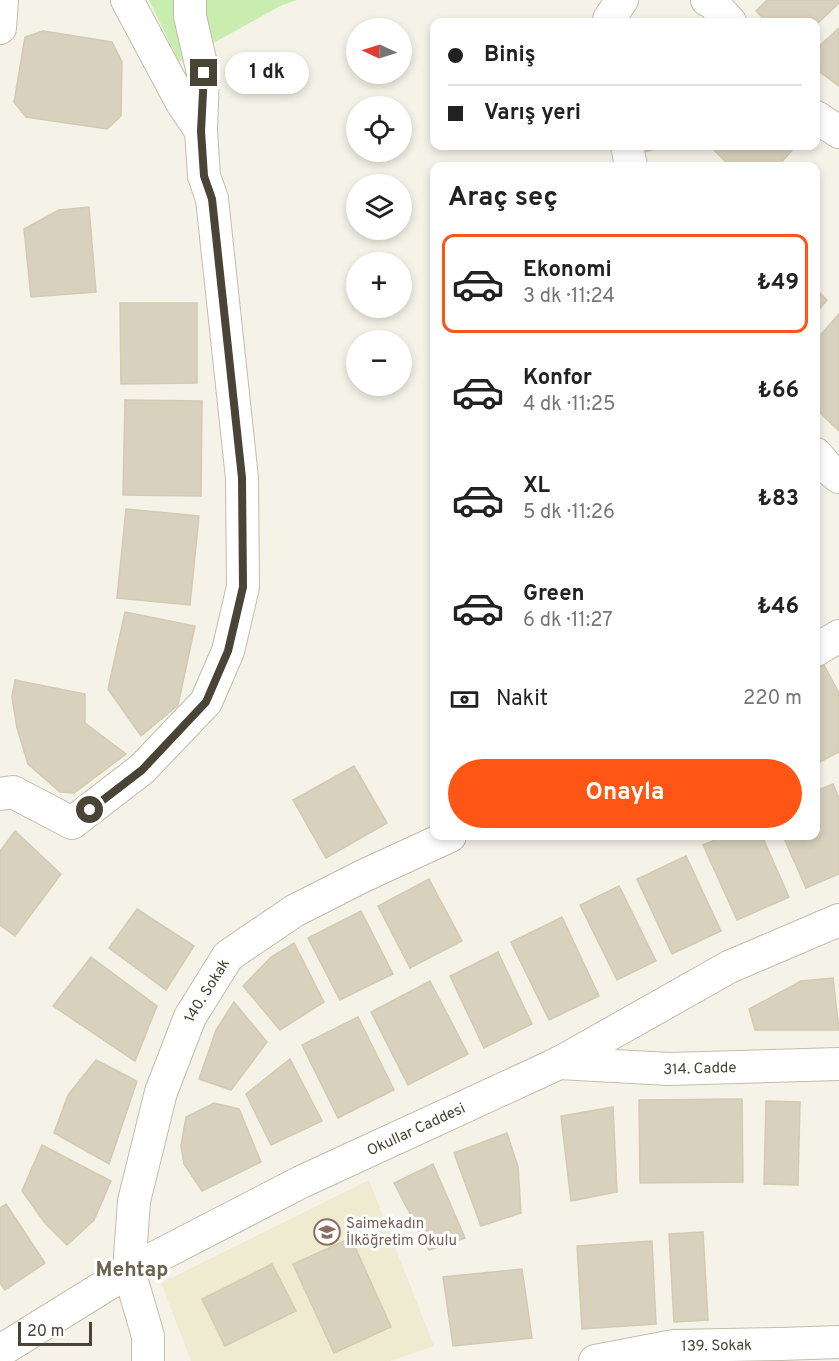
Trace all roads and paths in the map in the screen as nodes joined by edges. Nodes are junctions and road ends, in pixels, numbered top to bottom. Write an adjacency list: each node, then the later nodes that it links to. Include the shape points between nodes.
1 (2, 0): 8 (street)
2 (127, 0): 10 (street)
3 (190, 0): 10 (street, via 190,16 204,73)
4 (622, 0): 6 (street)
5 (707, 0): 7 (street)
6 (610, 18)
7 (726, 18)
8 (0, 28)
9 (820, 120): 11 (street)
10 (201, 131): 16 (street, via 242,478 243,587 228,651 189,737 72,823 13,792)
11 (839, 132)
12 (820, 459): 13 (street)
13 (839, 477)
14 (839, 636): 15 (street)
15 (820, 648)
16 (0, 794)
17 (441, 840): 21 (street, 140. Sokak, via 246,936 228,956 190,1017 161,1092 134,1201)
18 (839, 920): 19 (street, Okullar Caddesi, via 729,967)
19 (559, 1063): 20 (street, 314. Cadde, via 669,1069); 21 (street, Okullar Caddesi, via 301,1182)
20 (839, 1064)
21 (129, 1271): 23 (street, Okullar Caddesi); 24 (street, via 148,1336)
22 (839, 1342): 25 (street, 139. Sokak, via 674,1346)
23 (0, 1351)
24 (148, 1361)
25 (595, 1361)

